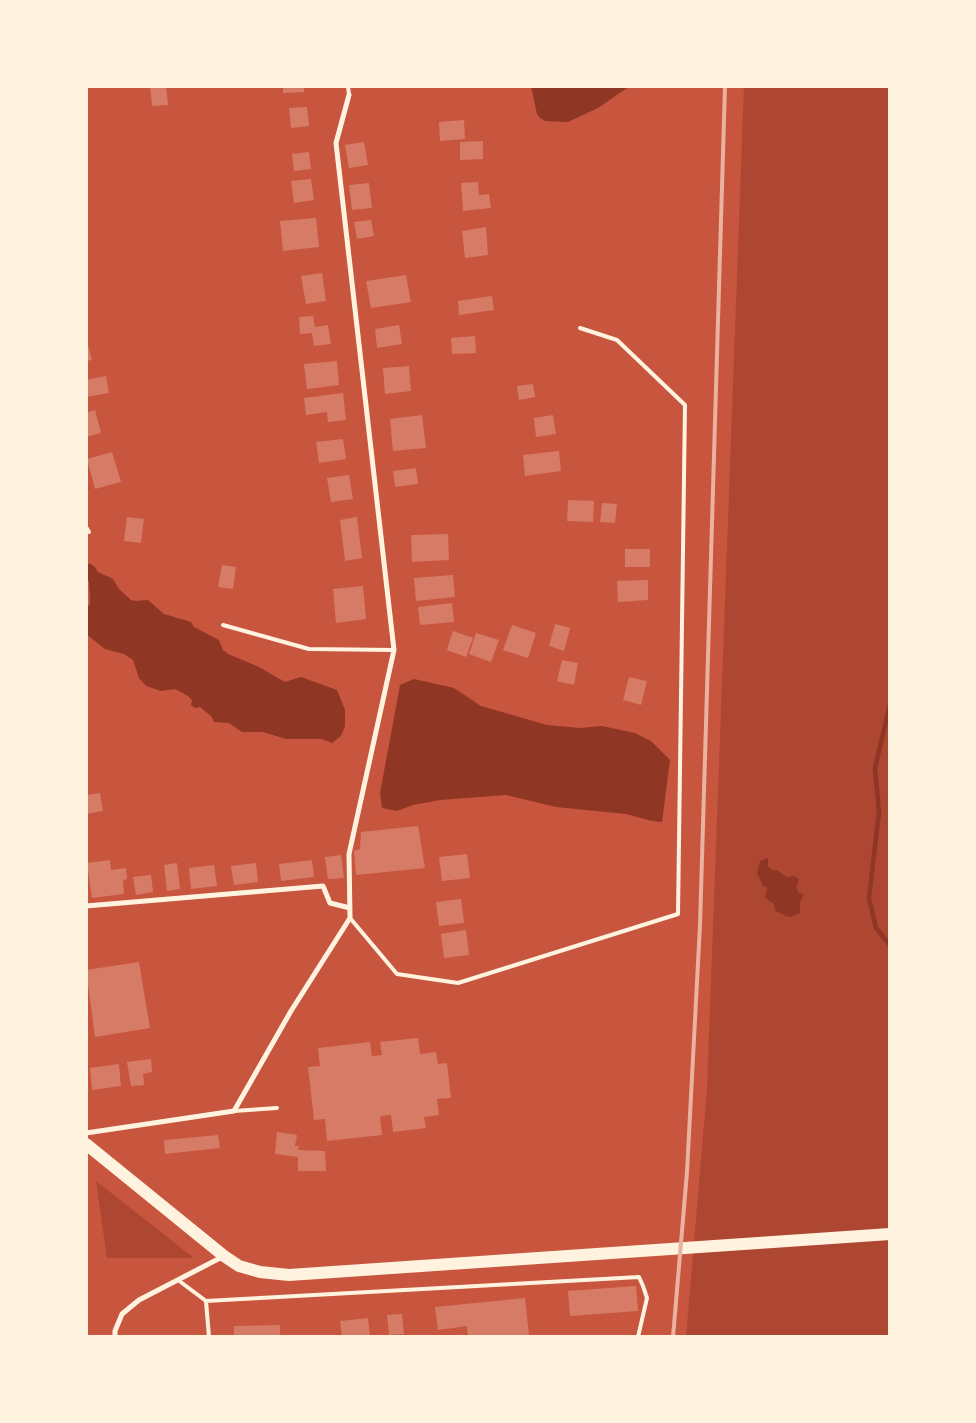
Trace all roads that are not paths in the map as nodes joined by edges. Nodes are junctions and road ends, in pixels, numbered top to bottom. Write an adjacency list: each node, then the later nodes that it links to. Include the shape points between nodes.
1 (348, 86): 2 (lane)
2 (349, 95): 7 (street, via 336,143)
3 (580, 328): 10 (lane, via 617,340 685,404 678,914 458,983 396,974)
4 (86, 528): 5 (lane)
5 (89, 532)
6 (223, 624): 7 (lane, via 309,648)
7 (394, 650): 9 (street, via 349,854)
8 (86, 906): 9 (street, via 323,886 330,902)
9 (350, 908): 10 (street)
10 (350, 918): 12 (street, via 291,1011)
11 (277, 1108): 12 (lane)
12 (234, 1111): 13 (street)
13 (86, 1133)
14 (86, 1144): 16 (main road)
15 (890, 1234): 16 (main road, via 289,1275 239,1266)
16 (224, 1256): 17 (street)
17 (178, 1280): 18 (lane); 19 (street, via 140,1300 122,1314)
18 (206, 1301): 20 (lane); 21 (lane, via 638,1276 646,1298)
19 (115, 1337)
20 (209, 1337)
21 (638, 1337)

